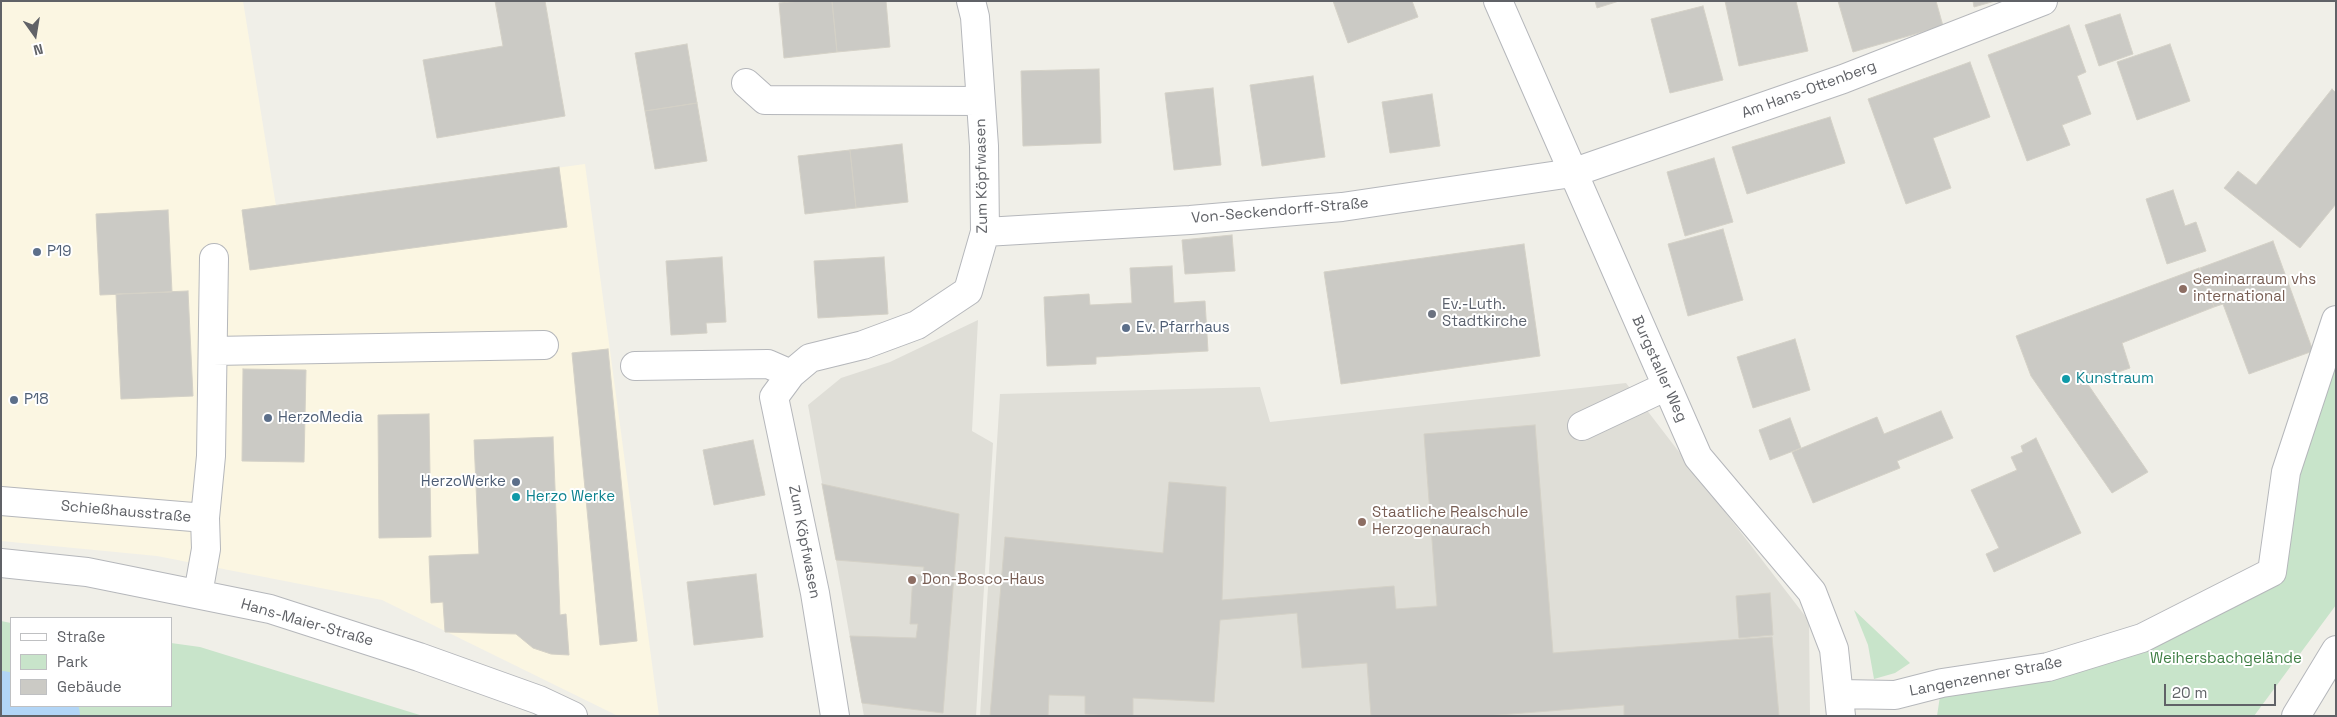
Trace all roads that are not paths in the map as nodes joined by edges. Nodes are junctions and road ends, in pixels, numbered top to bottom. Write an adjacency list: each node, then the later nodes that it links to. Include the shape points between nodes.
1 (971, 1): 5 (street, Zum Köpfwasen, via 975,17)
2 (1498, 1): 6 (street, Burgstaller Weg)
3 (2043, 1): 6 (street, Am Hans-Ottenberg, via 1843,80)
4 (746, 83): 5 (street, Zum Köpfwasen, via 765,100)
5 (980, 101): 7 (street, Zum Köpfwasen)
6 (1572, 174): 7 (street, Von-Seckendorff-Straße, via 1342,207); 14 (street, Burgstaller Weg)
7 (985, 232): 13 (street, Zum Köpfwasen, via 968,291 917,325 863,345 810,358)
8 (214, 258): 11 (street)
9 (2336, 320): 21 (street, Langenzenner Straße, via 2286,472 2272,572 2142,638 2048,667 1942,683)
10 (544, 345): 11 (street)
11 (212, 351): 17 (street, via 211,456)
12 (635, 366): 13 (street, via 768,364)
13 (791, 374): 23 (street, Zum Köpfwasen, via 774,397 815,593)
14 (1667, 386): 15 (street); 21 (street, Burgstaller Weg, via 1698,457 1812,592 1834,649)
15 (1582, 426)
16 (1, 501): 17 (street, Schießhausstraße)
17 (205, 518): 19 (street, Schießhausstraße, via 206,549)
18 (1, 562): 19 (street, Hans-Maier-Straße, via 87,572)
19 (198, 594): 22 (street, Hans-Maier-Straße, via 270,609 419,657 539,700)
20 (2336, 650): 24 (street)
21 (1841, 705)
22 (573, 716)
23 (835, 716)
24 (2296, 716)

